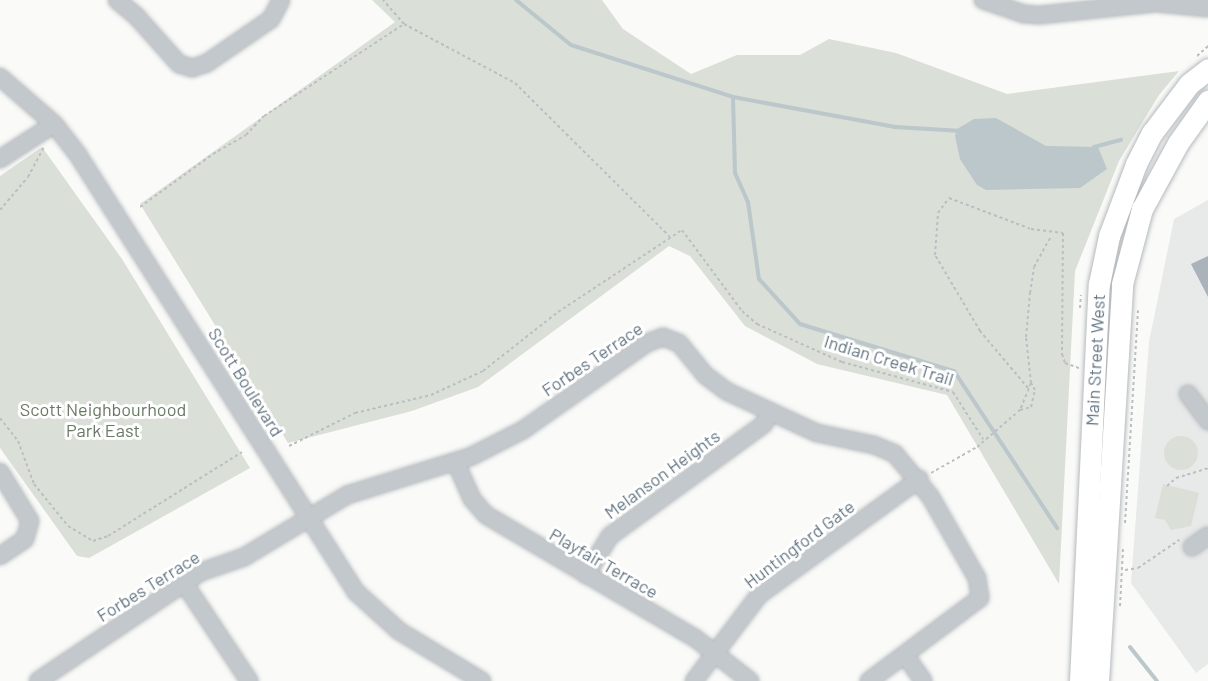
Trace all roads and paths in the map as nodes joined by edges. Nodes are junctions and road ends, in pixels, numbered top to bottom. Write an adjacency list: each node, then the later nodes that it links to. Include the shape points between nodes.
1 (117, 0): 2 (street, via 179,64 192,68 207,63 271,19)
2 (281, 0)
3 (382, 0): 6 (path)
4 (983, 0): 5 (street, via 1024,14 1040,15 1146,3)
5 (1208, 8)
6 (404, 24): 13 (path, via 264,116 246,135); 16 (path, via 515,83)
7 (1208, 69): 18 (main road, Main Street West, via 1189,84 1152,133 1121,202 1100,284)
8 (0, 77): 10 (street, Scott Boulevard)
9 (1208, 101): 54 (main road, Main Street West, via 1168,158 1142,208 1122,284)
10 (54, 124): 12 (street); 34 (street, Scott Boulevard, via 134,237)
11 (45, 144): 14 (path, via 28,177)
12 (0, 159)
13 (140, 207)
14 (0, 210)
15 (1051, 236): 19 (path, via 1034,267 1030,292 1026,337)
16 (671, 237): 26 (path, Indian Creek Trail, via 682,230 757,324 842,363 953,392); 27 (path, via 558,312 483,371 431,395 356,413)
17 (1138, 304): 35 (path)
18 (1094, 369): 20 (path, via 1075,368 1062,354 1063,233 1006,221 949,198 938,213 935,255 980,331); 53 (main road, Main Street West)
19 (1030, 383): 20 (path); 22 (path, via 1035,390 1033,404)
20 (1028, 388): 22 (path)
21 (1188, 394): 25 (street)
22 (1020, 410): 26 (path)
23 (770, 412): 29 (street, Forbes Terrace, via 713,383 679,343 658,338 523,430); 32 (street, Forbes Terrace, via 817,433 888,450); 41 (street, Melanson Heights, via 764,424 610,536)
24 (0, 418): 28 (path, via 18,441 34,483 68,526 93,541 108,536)
25 (1208, 422)
26 (983, 439): 32 (path)
27 (289, 446)
28 (242, 452)
29 (456, 463): 34 (street, Forbes Terrace, via 347,495); 41 (street, Playfair Terrace, via 471,499 486,515)
30 (1208, 468): 33 (path, via 1176,478)
31 (0, 472): 39 (street, via 30,520 25,539)
32 (925, 476): 44 (street, Huntingford Gate, via 759,595); 45 (street, Forbes Terrace, via 977,578 981,594 972,608)
33 (1167, 486)
34 (307, 518): 42 (street, Forbes Terrace, via 244,557 201,572); 48 (street, Scott Boulevard, via 349,582 374,610 413,641)
35 (1125, 526)
36 (1208, 536): 38 (street)
37 (1124, 538): 40 (path)
38 (1187, 542): 40 (path, via 1138,568)
39 (0, 556)
40 (1125, 570): 43 (path)
41 (586, 575): 44 (street, Playfair Terrace)
42 (184, 583): 46 (street, Forbes Terrace); 47 (street)
43 (1119, 616)
44 (715, 652): 49 (street, Huntingford Gate); 50 (street, Playfair Terrace)
45 (905, 656): 51 (street, Forbes Terrace); 52 (street)
46 (38, 681)
47 (249, 681)
48 (482, 681)
49 (694, 681)
50 (750, 681)
51 (869, 681)
52 (923, 681)
53 (1080, 681)
54 (1098, 681)

